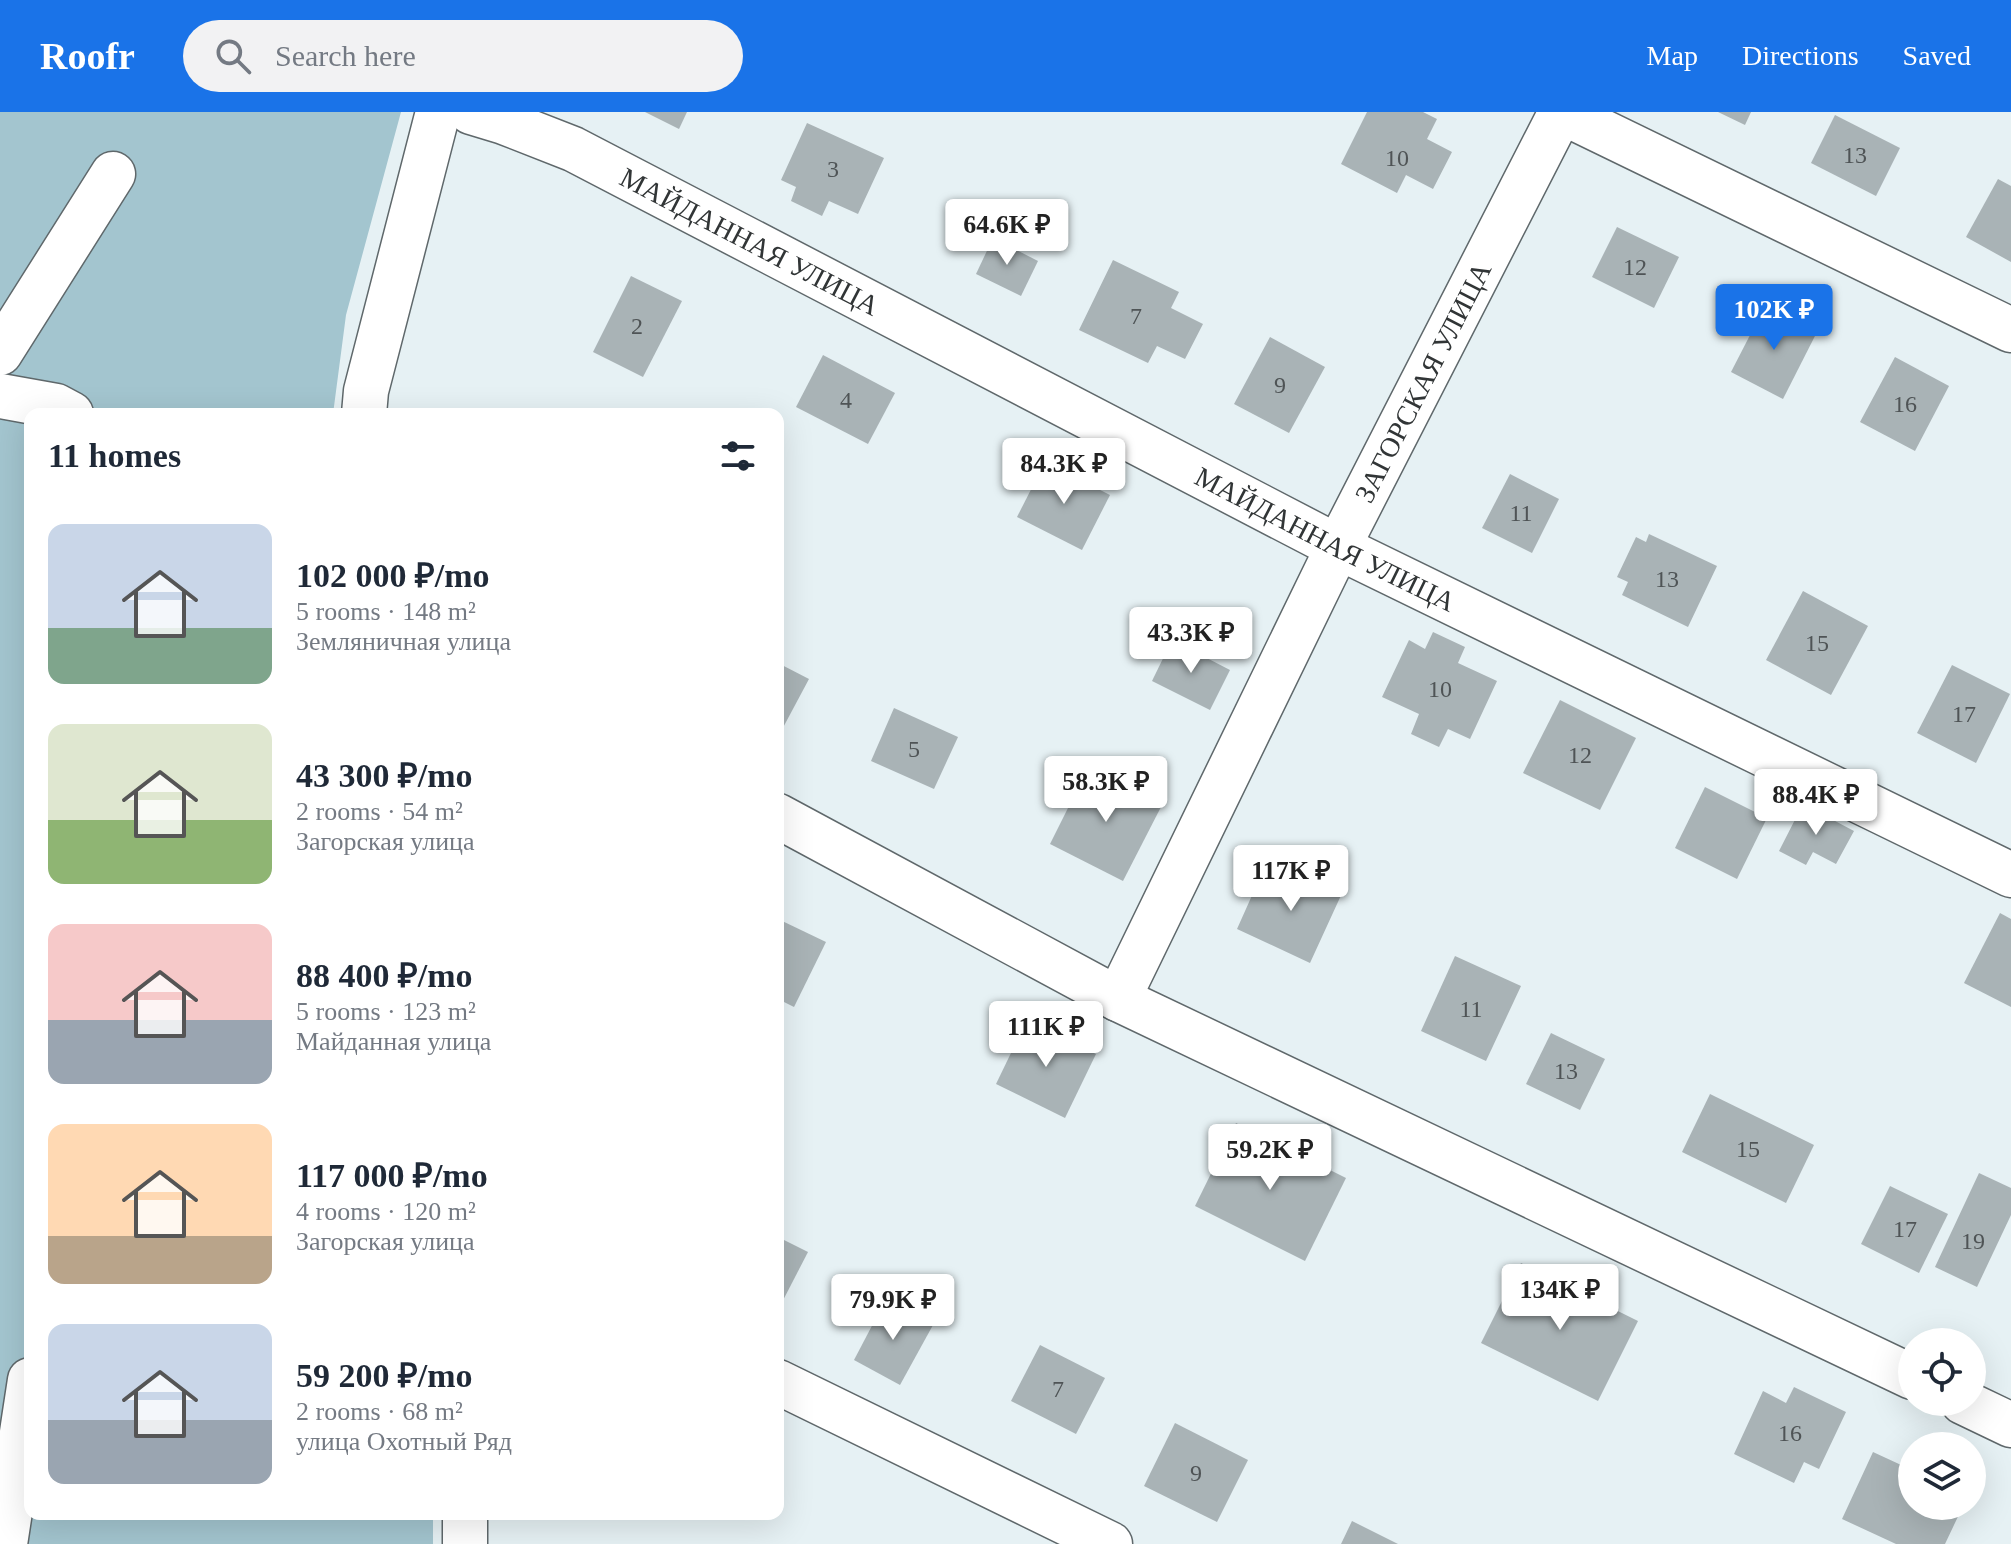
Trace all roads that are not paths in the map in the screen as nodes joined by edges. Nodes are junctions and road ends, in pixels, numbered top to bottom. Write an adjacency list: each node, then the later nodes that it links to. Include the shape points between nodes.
1 (438, 112): 9 (street)
2 (471, 112): 10 (street, МАЙДАННАЯ УЛИЦА, via 573,149)
3 (1561, 112): 5 (street); 10 (street, ЗАГОРСКАЯ УЛИЦА)
4 (113, 174): 6 (street)
5 (2011, 330)
6 (0, 353)
7 (0, 396): 8 (street)
8 (60, 408)
9 (365, 408)
10 (1338, 547): 12 (street, МАЙДАННАЯ УЛИЦА); 13 (street, ЗАГОРСКАЯ УЛИЦА)
11 (784, 819): 13 (street)
12 (2011, 875)
13 (1118, 999): 14 (street)
14 (1898, 1370)
15 (784, 1385): 22 (street)
16 (1986, 1413): 18 (street)
17 (24, 1419): 20 (street)
18 (2011, 1425)
19 (465, 1520): 21 (street)
20 (5, 1544)
21 (465, 1544)
22 (1110, 1544)

